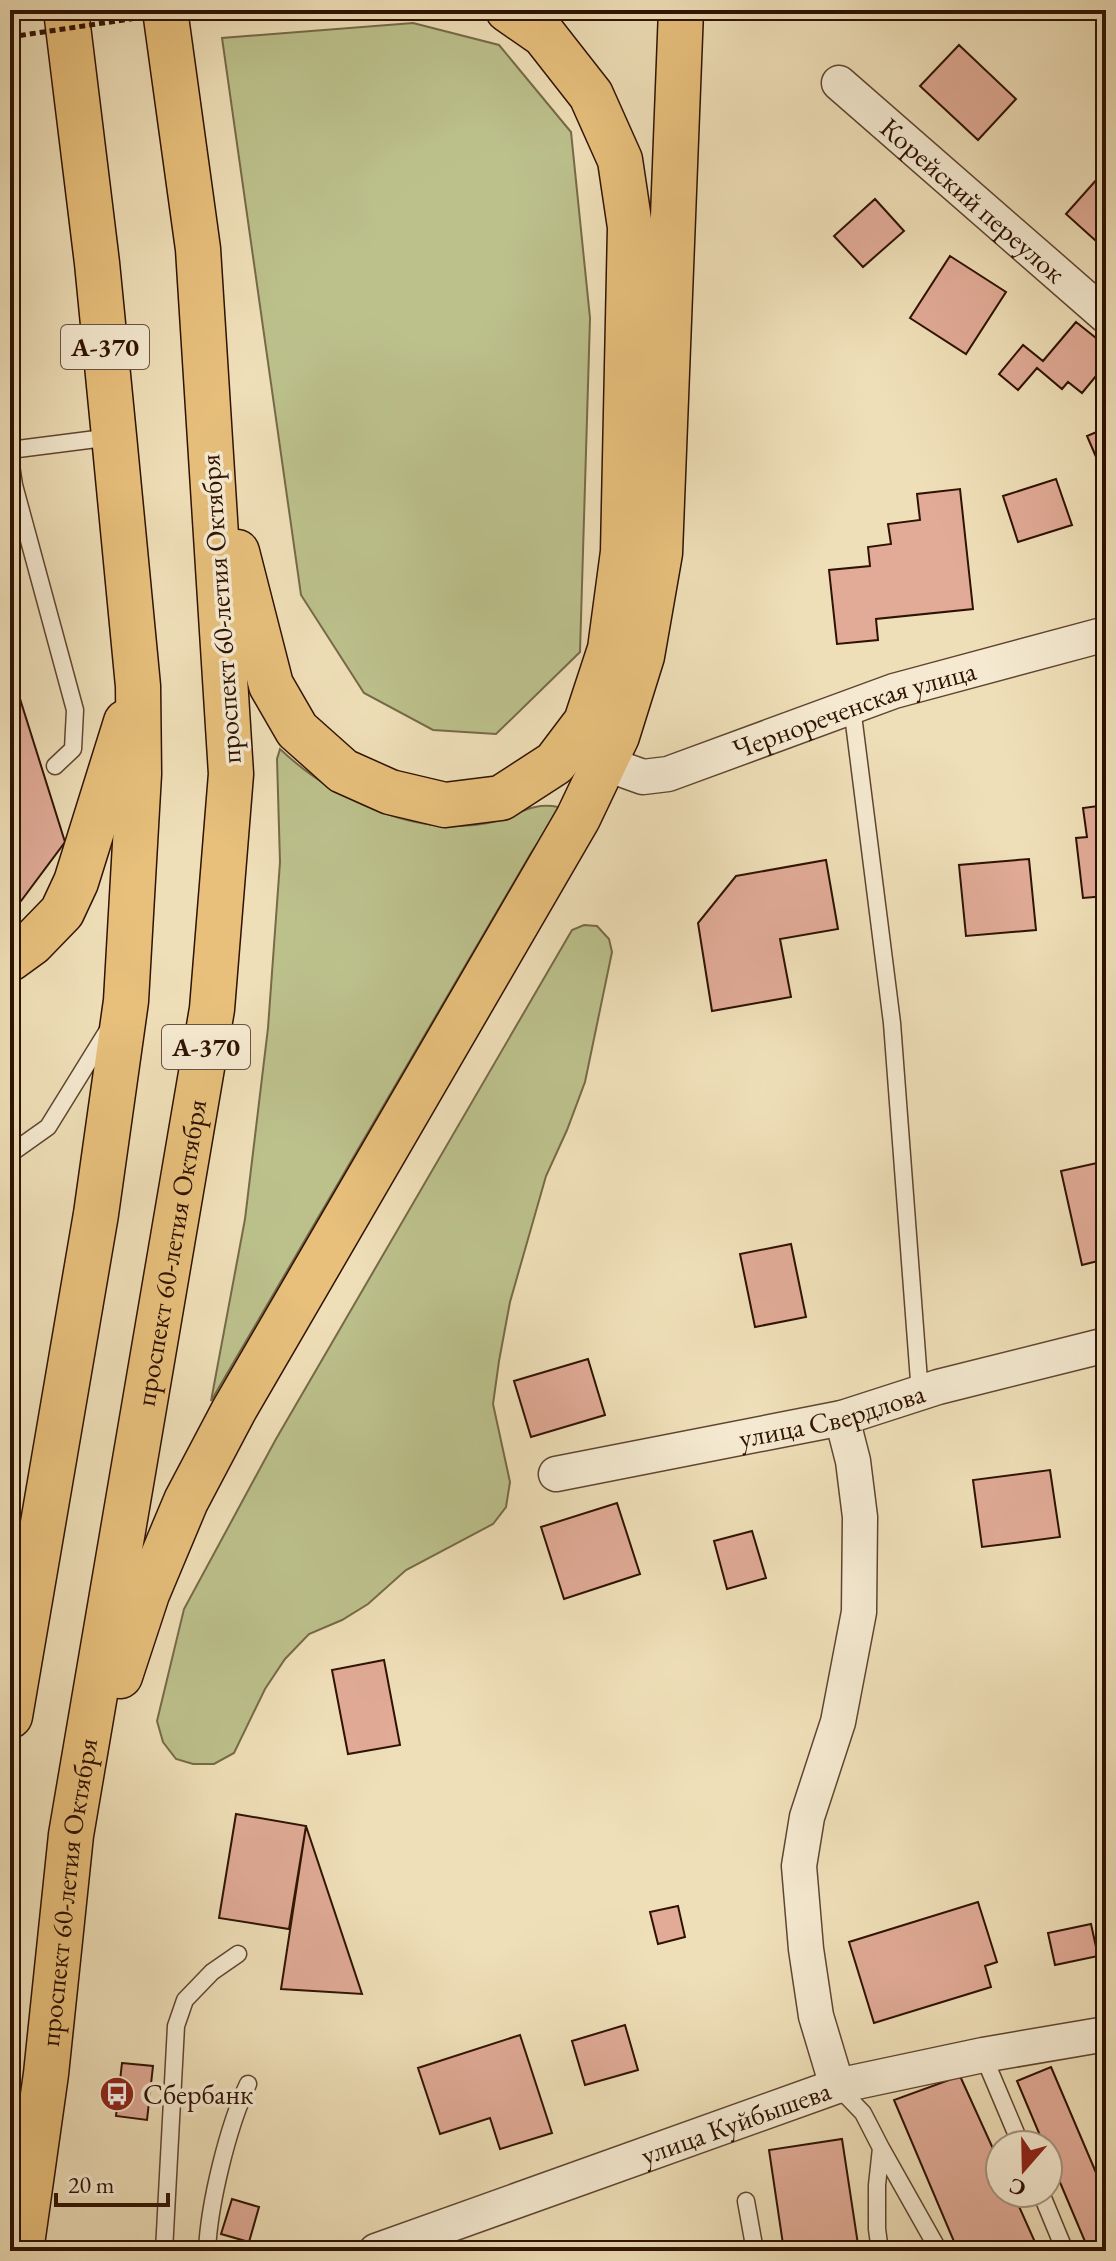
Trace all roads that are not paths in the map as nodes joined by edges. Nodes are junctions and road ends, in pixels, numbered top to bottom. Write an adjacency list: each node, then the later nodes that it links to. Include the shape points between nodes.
1 (66, 10): 8 (highway, А-370)
2 (165, 10): 6 (highway, проспект 60-летия Октября / А-370)
3 (508, 10): 6 (highway, via 544,35 591,95 620,160 630,227 623,552 610,649 586,722 555,763 501,798 445,805 390,792 343,771 297,730 271,685 230,527)
4 (681, 10): 14 (highway, via 660,553 642,656)
5 (839, 83): 7 (street, Корейский переулок)
6 (198, 249): 24 (highway, проспект 60-летия Октября / А-370, via 231,774 212,1009)
7 (1106, 316)
8 (114, 436): 9 (lane); 12 (highway, А-370)
9 (10, 450)
10 (10, 459): 15 (lane, via 75,710 73,749)
11 (1106, 634): 13 (street, Чернореченская улица)
12 (138, 686): 16 (highway, via 62,912); 17 (highway, А-370, via 139,774)
13 (852, 707): 14 (street, Чернореченская улица, via 668,774 643,777); 20 (lane, via 892,1023)
14 (604, 763): 24 (highway, via 578,818 186,1501 147,1594)
15 (55, 766)
16 (10, 959)
17 (126, 1001): 18 (lane, via 48,1127); 23 (highway, А-370, via 96,1214)
18 (10, 1154)
19 (1106, 1345): 20 (street, улица Свердлова)
20 (920, 1394): 21 (street, улица Свердлова)
21 (842, 1418): 22 (street, улица Свердлова); 29 (street, via 860,1517 859,1612 838,1722 807,1817 799,1866 816,2016)
22 (556, 1474)
23 (10, 1716)
24 (71, 1835): 35 (highway, проспект 60-летия Октября / А-370)
25 (238, 1954): 36 (lane, via 185,2000 176,2026)
26 (1106, 2034): 27 (street, улица Куйбышева)
27 (983, 2055): 29 (street, улица Куйбышева); 30 (lane)
28 (248, 2084): 37 (lane, via 217,2188)
29 (837, 2086): 31 (lane, via 863,2113); 34 (street, улица Куйбышева)
30 (1014, 2129)
31 (881, 2148): 40 (lane); 41 (lane)
32 (746, 2201): 39 (lane)
33 (1048, 2209): 42 (lane)
34 (429, 2242): 38 (street, улица Куйбышева)
35 (21, 2251)
36 (164, 2251)
37 (207, 2251)
38 (376, 2251)
39 (755, 2251)
40 (880, 2251)
41 (939, 2251)
42 (1065, 2251)

